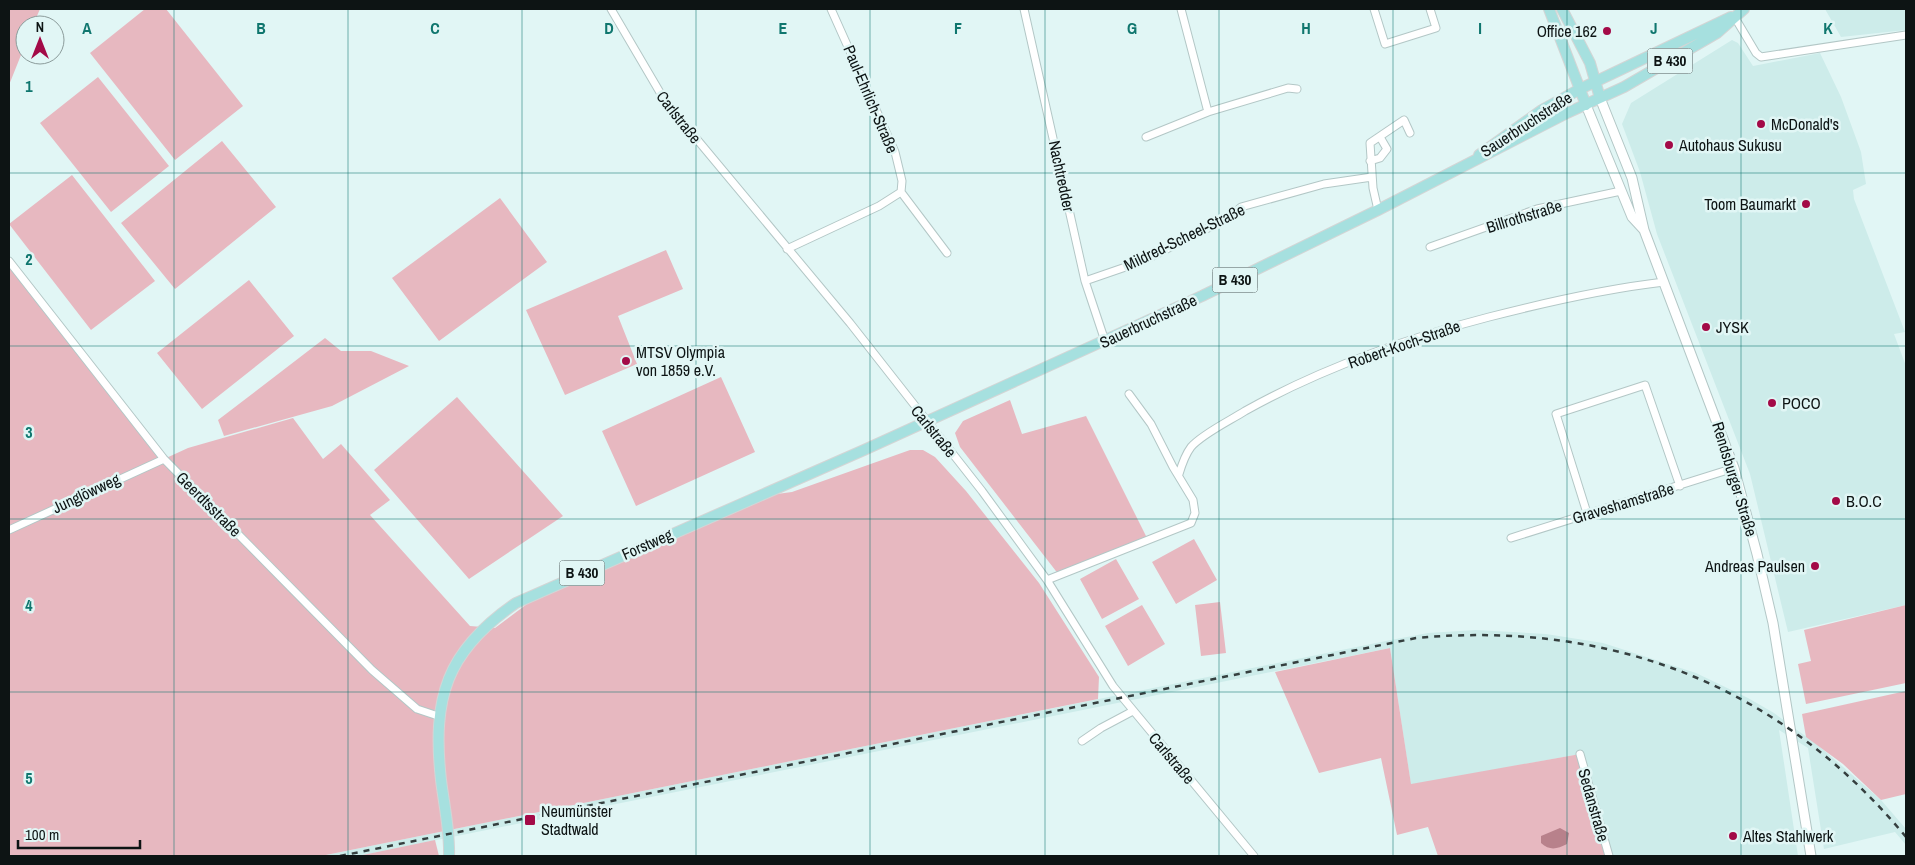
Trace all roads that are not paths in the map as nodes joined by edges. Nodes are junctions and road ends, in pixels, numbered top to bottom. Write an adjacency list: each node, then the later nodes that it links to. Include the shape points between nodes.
1 (611, 9): 29 (street, Carlstraße, via 664,101)
2 (831, 9): 25 (street, Paul-Ehrlich-Straße, via 895,152 902,181)
3 (1024, 9): 32 (street, Nachtredder)
4 (1181, 9): 17 (street)
5 (1374, 9): 6 (street, via 1385,44 1436,28)
6 (1430, 9)
7 (1549, 9): 14 (main road, Rendsburger Straße)
8 (1562, 9): 12 (main road, Rendsburger Straße, via 1590,63)
9 (1744, 9): 10 (main road, B 430)
10 (1734, 16): 11 (street, via 1761,57); 12 (main road, B 430); 15 (main road, B 430, via 1717,33 1631,84)
11 (1906, 35)
12 (1596, 82): 14 (main road, B 430); 15 (main road, Rendsburger Straße)
13 (1297, 89): 17 (street, via 1288,88)
14 (1580, 89): 16 (main road, Rendsburger Straße); 21 (main road, Sauerbruchstraße / B 430, via 1486,147)
15 (1600, 98): 16 (main road, B 430); 27 (street, Rendsburger Straße, via 1632,178)
16 (1586, 105): 21 (main road, Sauerbruchstraße / B 430); 24 (street, Rendsburger Straße)
17 (1208, 112): 19 (street)
18 (1410, 133): 20 (street, via 1404,120)
19 (1146, 137)
20 (1380, 138): 22 (street, via 1370,143); 22 (street, via 1387,149 1380,158)
21 (1473, 160): 26 (main road, Sauerbruchstraße / B 430)
22 (1370, 161): 23 (street)
23 (1372, 176): 26 (street); 32 (street, Mildred-Scheel-Straße, via 1324,184 1241,207 1230,217 1143,261)
24 (1621, 191): 27 (street, Rendsburger Straße, via 1632,217); 28 (street, Billrothstraße, via 1538,209)
25 (901, 192): 29 (street, via 879,206); 30 (street)
26 (1378, 210): 34 (main road, Sauerbruchstraße / B 430)
27 (1644, 230): 33 (street, Rendsburger Straße)
28 (1430, 246)
29 (787, 249): 36 (street, Carlstraße)
30 (947, 253)
31 (9, 261): 37 (street, Geerdtsstraße)
32 (1085, 281): 34 (street, Nachtredder)
33 (1664, 282): 38 (street, Rendsburger Straße); 39 (street, Robert-Koch-Straße, via 1508,312 1400,342 1314,376 1270,397 1192,445)
34 (1105, 341): 36 (main road, Sauerbruchstraße / B 430)
35 (1129, 394): 39 (street, via 1151,424)
36 (926, 420): 44 (street, Carlstraße); 46 (main road, Forstweg / B 430, via 516,603 493,619 469,644 454,666)
37 (164, 459): 42 (street, Junglöwweg); 46 (street, Geerdtsstraße, via 372,670 417,709)
38 (1734, 468): 40 (street, Graveshamstraße); 52 (street, Rendsburger Straße, via 1773,622)
39 (1179, 474): 44 (street, via 1194,500 1192,523)
40 (1680, 486): 41 (street, Graveshamstraße); 41 (street, via 1645,385 1556,414)
41 (1587, 513): 43 (street, Graveshamstraße)
42 (9, 530)
43 (1511, 538)
44 (1047, 580): 45 (street, Carlstraße)
45 (1133, 711): 47 (street); 50 (street, Carlstraße)
46 (438, 716): 49 (main road, Forstweg / B 430)
47 (1082, 741)
48 (1580, 754): 51 (street, Sedanstraße)
49 (449, 856)
50 (1254, 856)
51 (1609, 856)
52 (1811, 856)

